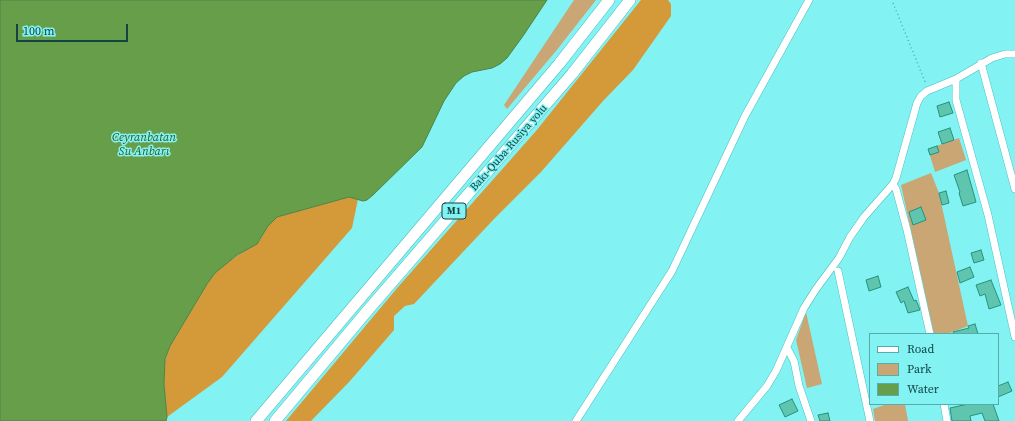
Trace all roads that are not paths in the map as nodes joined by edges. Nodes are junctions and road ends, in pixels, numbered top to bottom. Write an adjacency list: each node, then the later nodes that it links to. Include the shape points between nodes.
1 (609, 0): 14 (highway, Bakı-Quba-Rusiya yolu / M1, via 559,64)
2 (630, 0): 15 (highway, Bakı-Quba-Rusiya yolu / M1, via 572,74)
3 (809, 0): 16 (street, via 739,127 672,271)
4 (1015, 54): 5 (street, via 1005,54)
5 (981, 63): 6 (street); 8 (street)
6 (956, 78): 7 (street, via 921,96); 11 (street, via 956,100 988,215)
7 (893, 184): 10 (street, via 907,230); 12 (street, via 864,217 816,289 804,308)
8 (1015, 189)
9 (838, 271): 19 (street)
10 (930, 333)
11 (1015, 337)
12 (787, 348): 17 (street, via 767,386); 18 (street, via 794,361 799,386)
13 (944, 405): 20 (street)
14 (256, 421)
15 (275, 421)
16 (576, 421)
17 (738, 421)
18 (811, 421)
19 (870, 421)
20 (947, 421)

